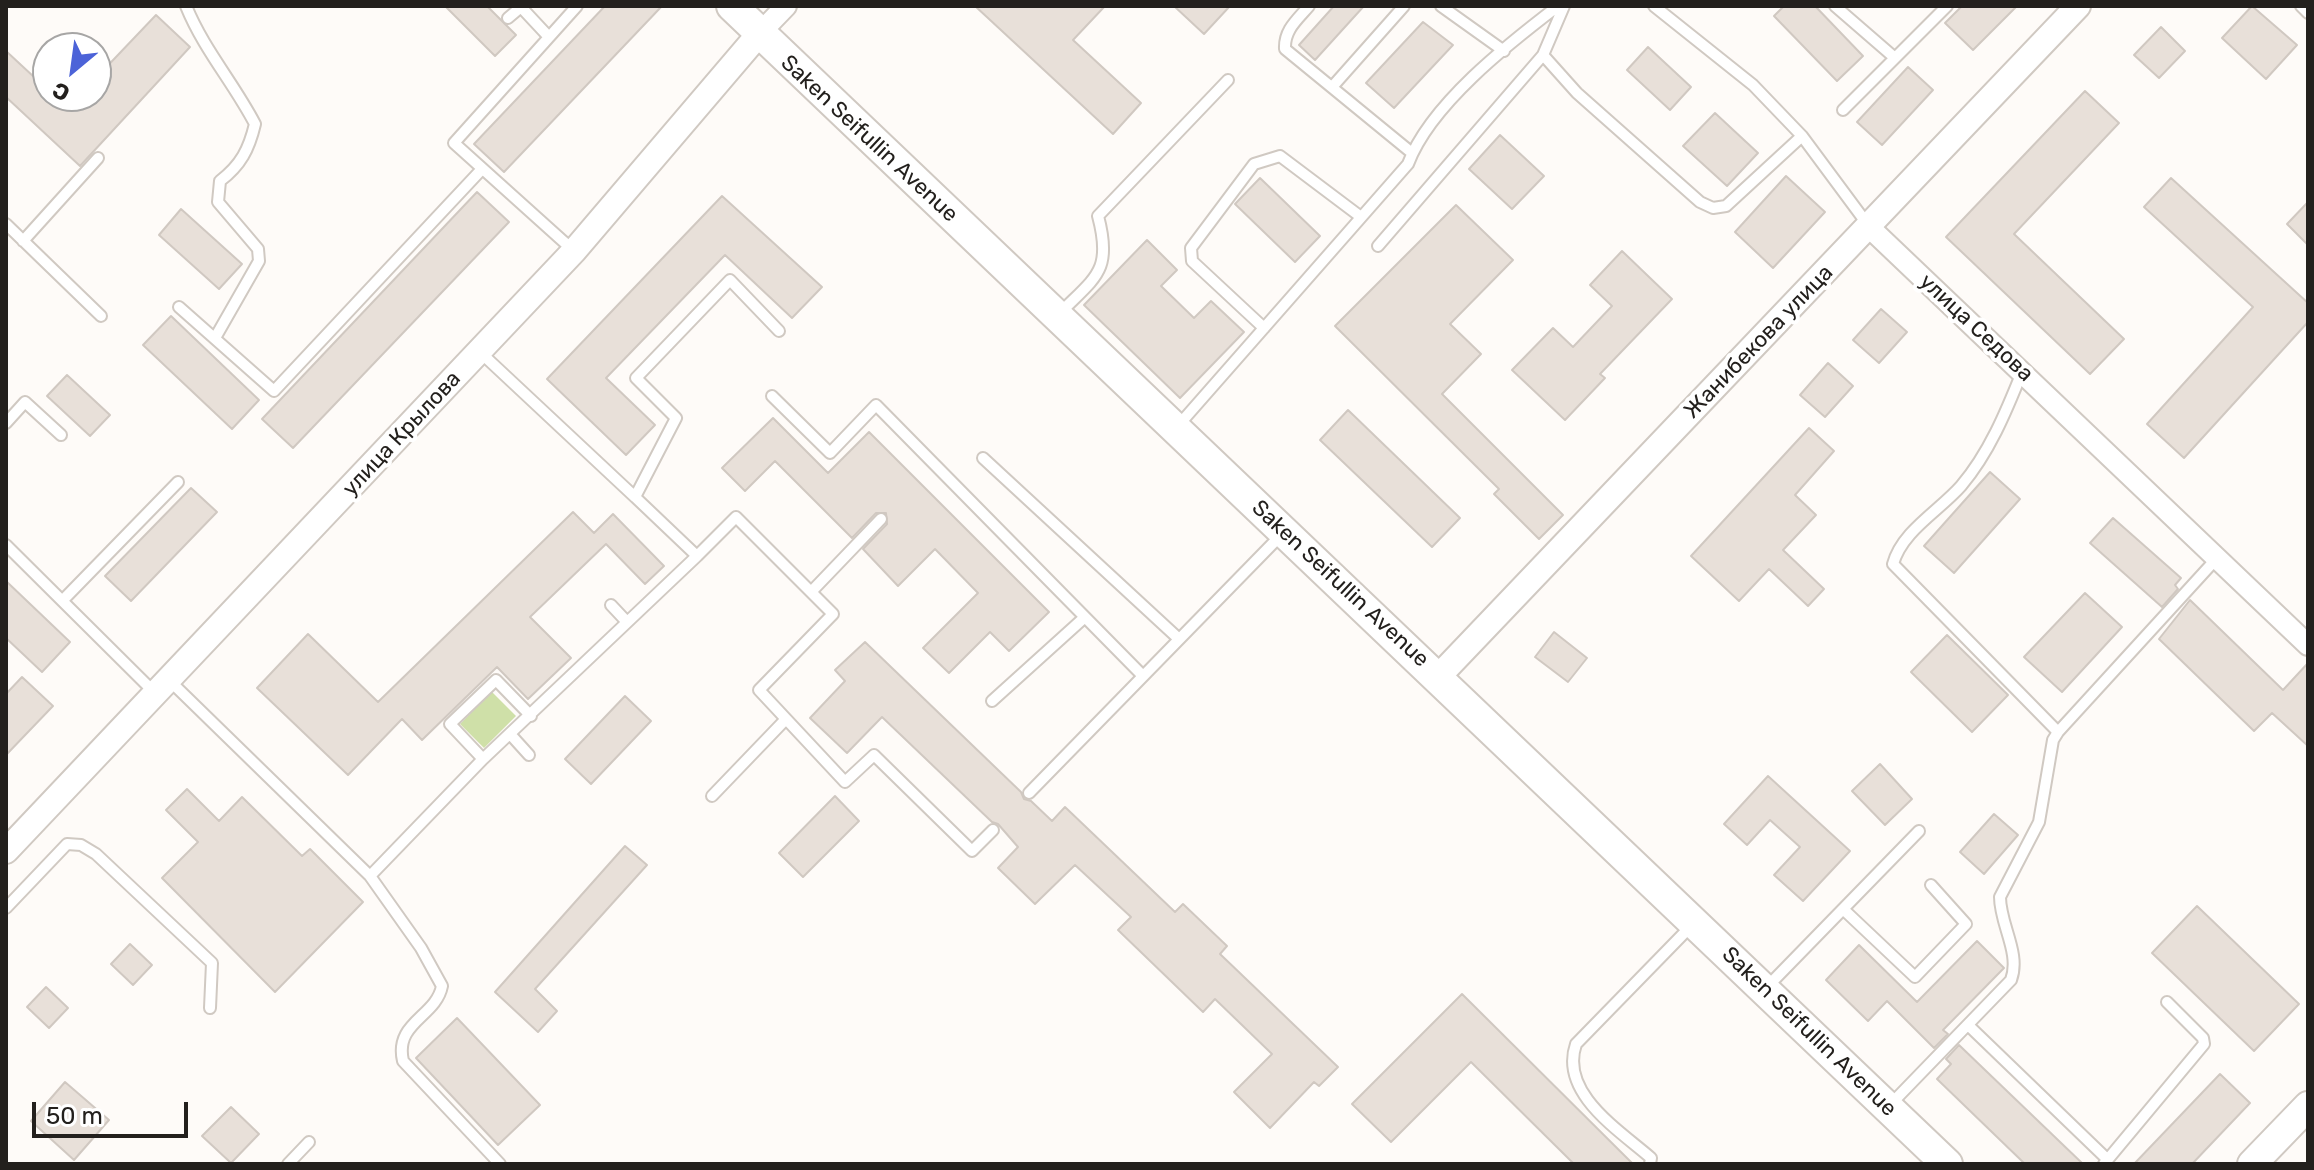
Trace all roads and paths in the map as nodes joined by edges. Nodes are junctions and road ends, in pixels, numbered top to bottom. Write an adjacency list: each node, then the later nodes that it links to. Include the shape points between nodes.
1 (186, 6): 40 (lane, via 199,39 236,87 255,124 250,147 237,168 220,181 218,202 258,249 259,261)
2 (521, 6): 16 (lane); 18 (lane)
3 (577, 6): 18 (lane)
4 (732, 6): 17 (main road, Saken Seifullin Avenue)
5 (786, 6): 17 (street, улица Крылова)
6 (1309, 6): 23 (lane, via 1290,27 1285,49)
7 (1404, 6): 23 (lane)
8 (1441, 6): 19 (lane)
9 (1654, 6): 25 (lane, улица Седова, via 1753,85)
10 (1835, 6): 21 (lane)
11 (1947, 6): 21 (lane)
12 (2078, 6): 31 (street, Жанибекова улица)
13 (2301, 6): 15 (lane)
14 (1555, 7): 19 (lane); 20 (lane)
15 (2308, 13)
16 (508, 18)
17 (759, 34): 34 (street, улица Крылова); 37 (main road, Saken Seifullin Avenue)
18 (548, 36): 28 (lane, via 454,143)
19 (1504, 51): 26 (lane, via 1455,97)
20 (1543, 55): 25 (lane, via 1577,93 1713,208 1726,206); 33 (lane)
21 (1895, 58): 24 (lane)
22 (1228, 80): 37 (lane, via 1098,216 1105,242 1102,269)
23 (1333, 86): 26 (lane)
24 (1843, 110)
25 (1802, 136): 31 (lane, улица Седова)
26 (1412, 153): 29 (lane)
27 (98, 158): 32 (lane)
28 (482, 169): 34 (lane); 40 (lane, via 274,391)
29 (1361, 217): 38 (lane); 38 (lane, via 1280,156 1254,164 1191,248 1192,261)
30 (6, 224): 32 (lane)
31 (1869, 227): 42 (street, улица Седова); 63 (street, Жанибекова улица)
32 (23, 241): 36 (lane)
33 (1378, 246)
34 (574, 251): 41 (street, улица Крылова)
35 (179, 307): 40 (lane)
36 (101, 316)
37 (1057, 316): 45 (main road, Saken Seifullin Avenue)
38 (1264, 328): 45 (lane)
39 (779, 331): 49 (lane, via 730,280 636,378 676,418)
40 (215, 338)
41 (480, 352): 49 (lane); 64 (street, улица Крылова)
42 (2022, 372): 54 (street, улица Седова); 68 (lane, via 1984,454 1962,485 1904,541 1893,564)
43 (772, 396): 58 (lane, via 830,453 876,405)
44 (6, 423): 46 (lane, via 25,402)
45 (1176, 429): 51 (main road, Saken Seifullin Avenue)
46 (61, 435)
47 (983, 458): 60 (lane)
48 (178, 482): 56 (lane)
49 (635, 497): 53 (lane)
50 (881, 519): 55 (lane)
51 (1285, 532): 60 (lane); 63 (main road, Saken Seifullin Avenue)
52 (6, 545): 56 (lane)
53 (697, 556): 55 (lane, via 736,517); 59 (lane)
54 (2218, 557): 61 (street, улица Седова); 68 (lane)
55 (811, 592): 67 (lane, via 833,614 759,690)
56 (63, 600): 64 (lane)
57 (611, 605): 59 (lane)
58 (1085, 617): 62 (lane); 65 (lane)
59 (627, 622): 66 (lane)
60 (1179, 639): 62 (lane)
61 (2308, 645)
62 (1143, 676): 72 (lane)
63 (1438, 677): 81 (main road, Saken Seifullin Avenue)
64 (163, 688): 76 (street, улица Крылова); 77 (lane)
65 (992, 701)
66 (531, 716): 69 (lane); 71 (lane, via 496,680 450,724)
67 (786, 719): 73 (lane); 74 (lane, via 845,782 874,755 972,851)
68 (2058, 732): 85 (lane, via 2039,822 2000,897 2015,970)
69 (510, 734): 70 (lane); 71 (lane)
70 (529, 755)
71 (483, 759): 77 (lane)
72 (1029, 793)
73 (712, 796)
74 (993, 830)
75 (1919, 831): 80 (lane)
76 (6, 851)
77 (370, 876): 91 (lane, via 442,986 440,997 407,1028 403,1061)
78 (1931, 885): 80 (lane, via 1966,924 1915,977)
79 (6, 908): 84 (lane, via 67,844 81,845 212,963)
80 (1843, 909): 82 (lane)
81 (1694, 922): 82 (main road, Saken Seifullin Avenue); 92 (lane, via 1576,1044 1571,1059 1578,1087 1599,1114 1651,1158)
82 (1765, 989): 87 (main road, Saken Seifullin Avenue)
83 (2167, 1002): 89 (lane, via 2204,1044)
84 (210, 1008)
85 (1969, 1026): 87 (lane); 89 (lane)
86 (2308, 1106): 94 (main road)
87 (1888, 1107): 93 (main road, Saken Seifullin Avenue)
88 (309, 1142): 90 (lane)
89 (2105, 1162)
90 (288, 1164)
91 (500, 1164)
92 (1650, 1164)
93 (1947, 1164)
94 (2252, 1164)

